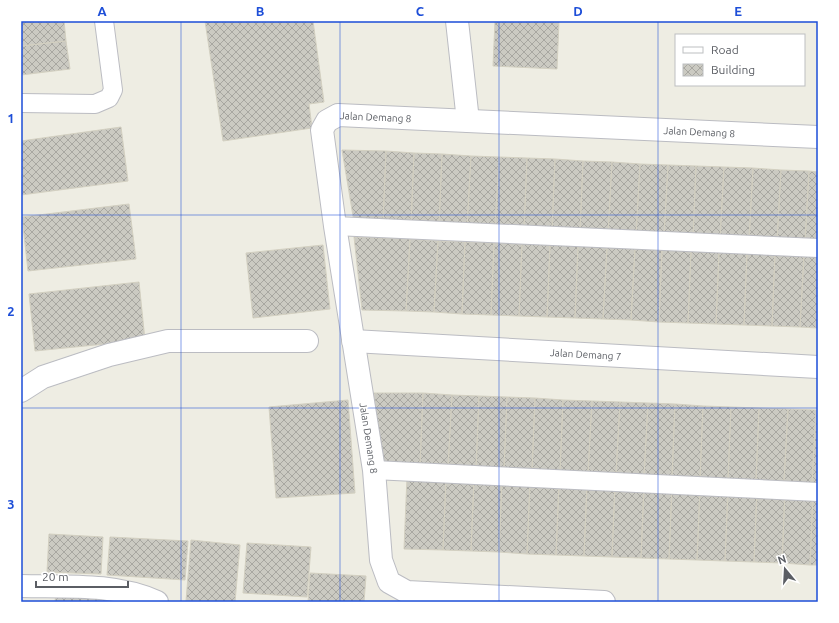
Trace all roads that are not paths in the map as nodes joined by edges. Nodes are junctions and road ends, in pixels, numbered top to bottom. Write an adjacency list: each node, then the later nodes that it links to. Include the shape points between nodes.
1 (104, 21): 3 (lane, via 113,90 109,98 95,104)
2 (457, 21): 4 (street)
3 (21, 103)
4 (468, 121): 5 (street, Jalan Demang 8); 6 (street, Jalan Demang 8, via 338,115 327,121 322,130)
5 (818, 137)
6 (335, 226): 7 (lane); 9 (street, Jalan Demang 8)
7 (818, 248)
8 (307, 341): 11 (street, via 168,341 109,355 50,374)
9 (353, 341): 10 (street, Jalan Demang 7); 12 (street, Jalan Demang 8)
10 (818, 367)
11 (21, 391)
12 (374, 470): 13 (lane); 16 (street, Jalan Demang 8, via 381,560 389,582 407,592)
13 (818, 492)
14 (21, 586): 15 (street, via 101,588 144,596)
15 (157, 602)
16 (604, 602)

